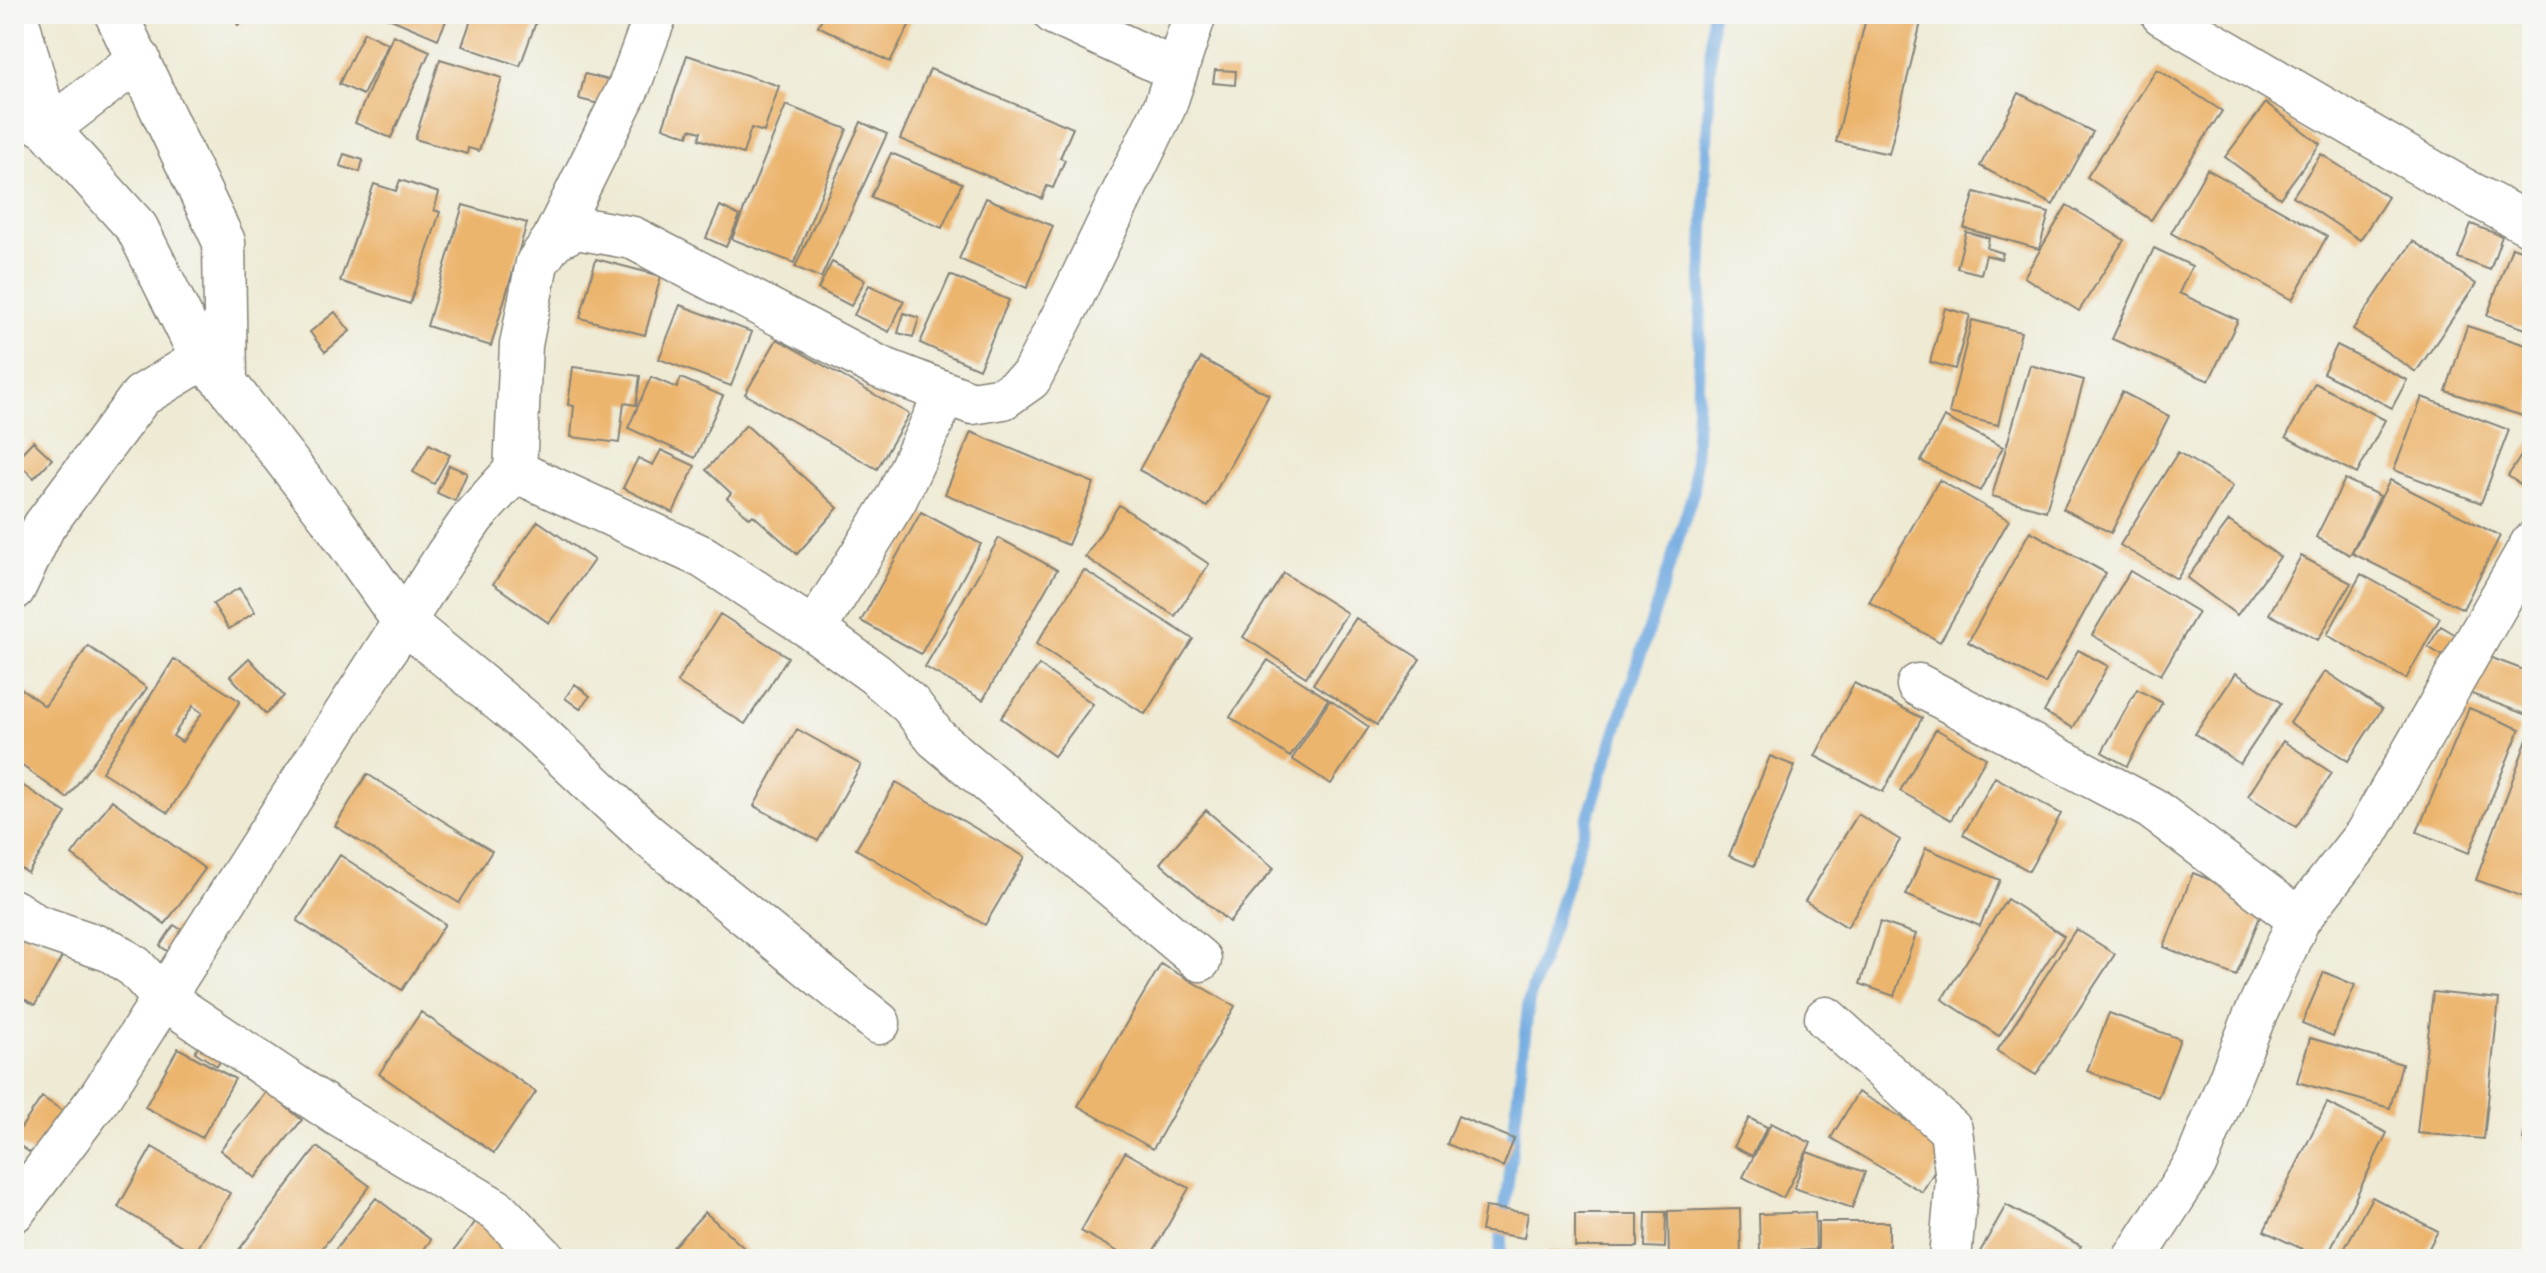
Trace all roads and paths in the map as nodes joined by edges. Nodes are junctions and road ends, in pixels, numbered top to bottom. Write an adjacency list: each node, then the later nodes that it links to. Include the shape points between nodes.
1 (16, 14): 9 (street)
2 (116, 14): 7 (street)
3 (656, 14): 11 (street, via 630,84)
4 (1055, 14): 8 (street)
5 (1195, 14): 8 (street)
6 (2162, 14): 10 (street)
7 (139, 59): 9 (street); 12 (street, via 224,242)
8 (1175, 70): 13 (street, via 1165,106 1030,379 1003,398 972,403)
9 (31, 118): 12 (street, via 137,228)
10 (2532, 226)
11 (553, 240): 13 (street, via 577,228 633,238 879,367); 14 (street, via 537,263 521,345)
12 (214, 371): 16 (street, via 141,396 44,526); 17 (street, via 330,517)
13 (946, 393): 18 (street, via 896,499)
14 (515, 471): 17 (street, via 474,516); 18 (street, via 703,557)
15 (2532, 543): 21 (street, via 2366,834)
16 (14, 589)
17 (403, 621): 23 (street); 25 (street, via 533,728 646,834)
18 (814, 630): 22 (street, via 875,674 911,705 936,738)
19 (1918, 685): 21 (street, via 2151,808)
20 (14, 911): 23 (street, via 35,925 111,951 135,967)
21 (2299, 919): 29 (street, via 2196,1163)
22 (1200, 960)
23 (162, 997): 26 (street, via 102,1094); 27 (street, via 338,1115 498,1211)
24 (1826, 1018): 28 (street, via 1951,1130 1957,1180)
25 (879, 1023)
26 (14, 1211)
27 (545, 1259)
28 (1950, 1259)
29 (2134, 1259)

